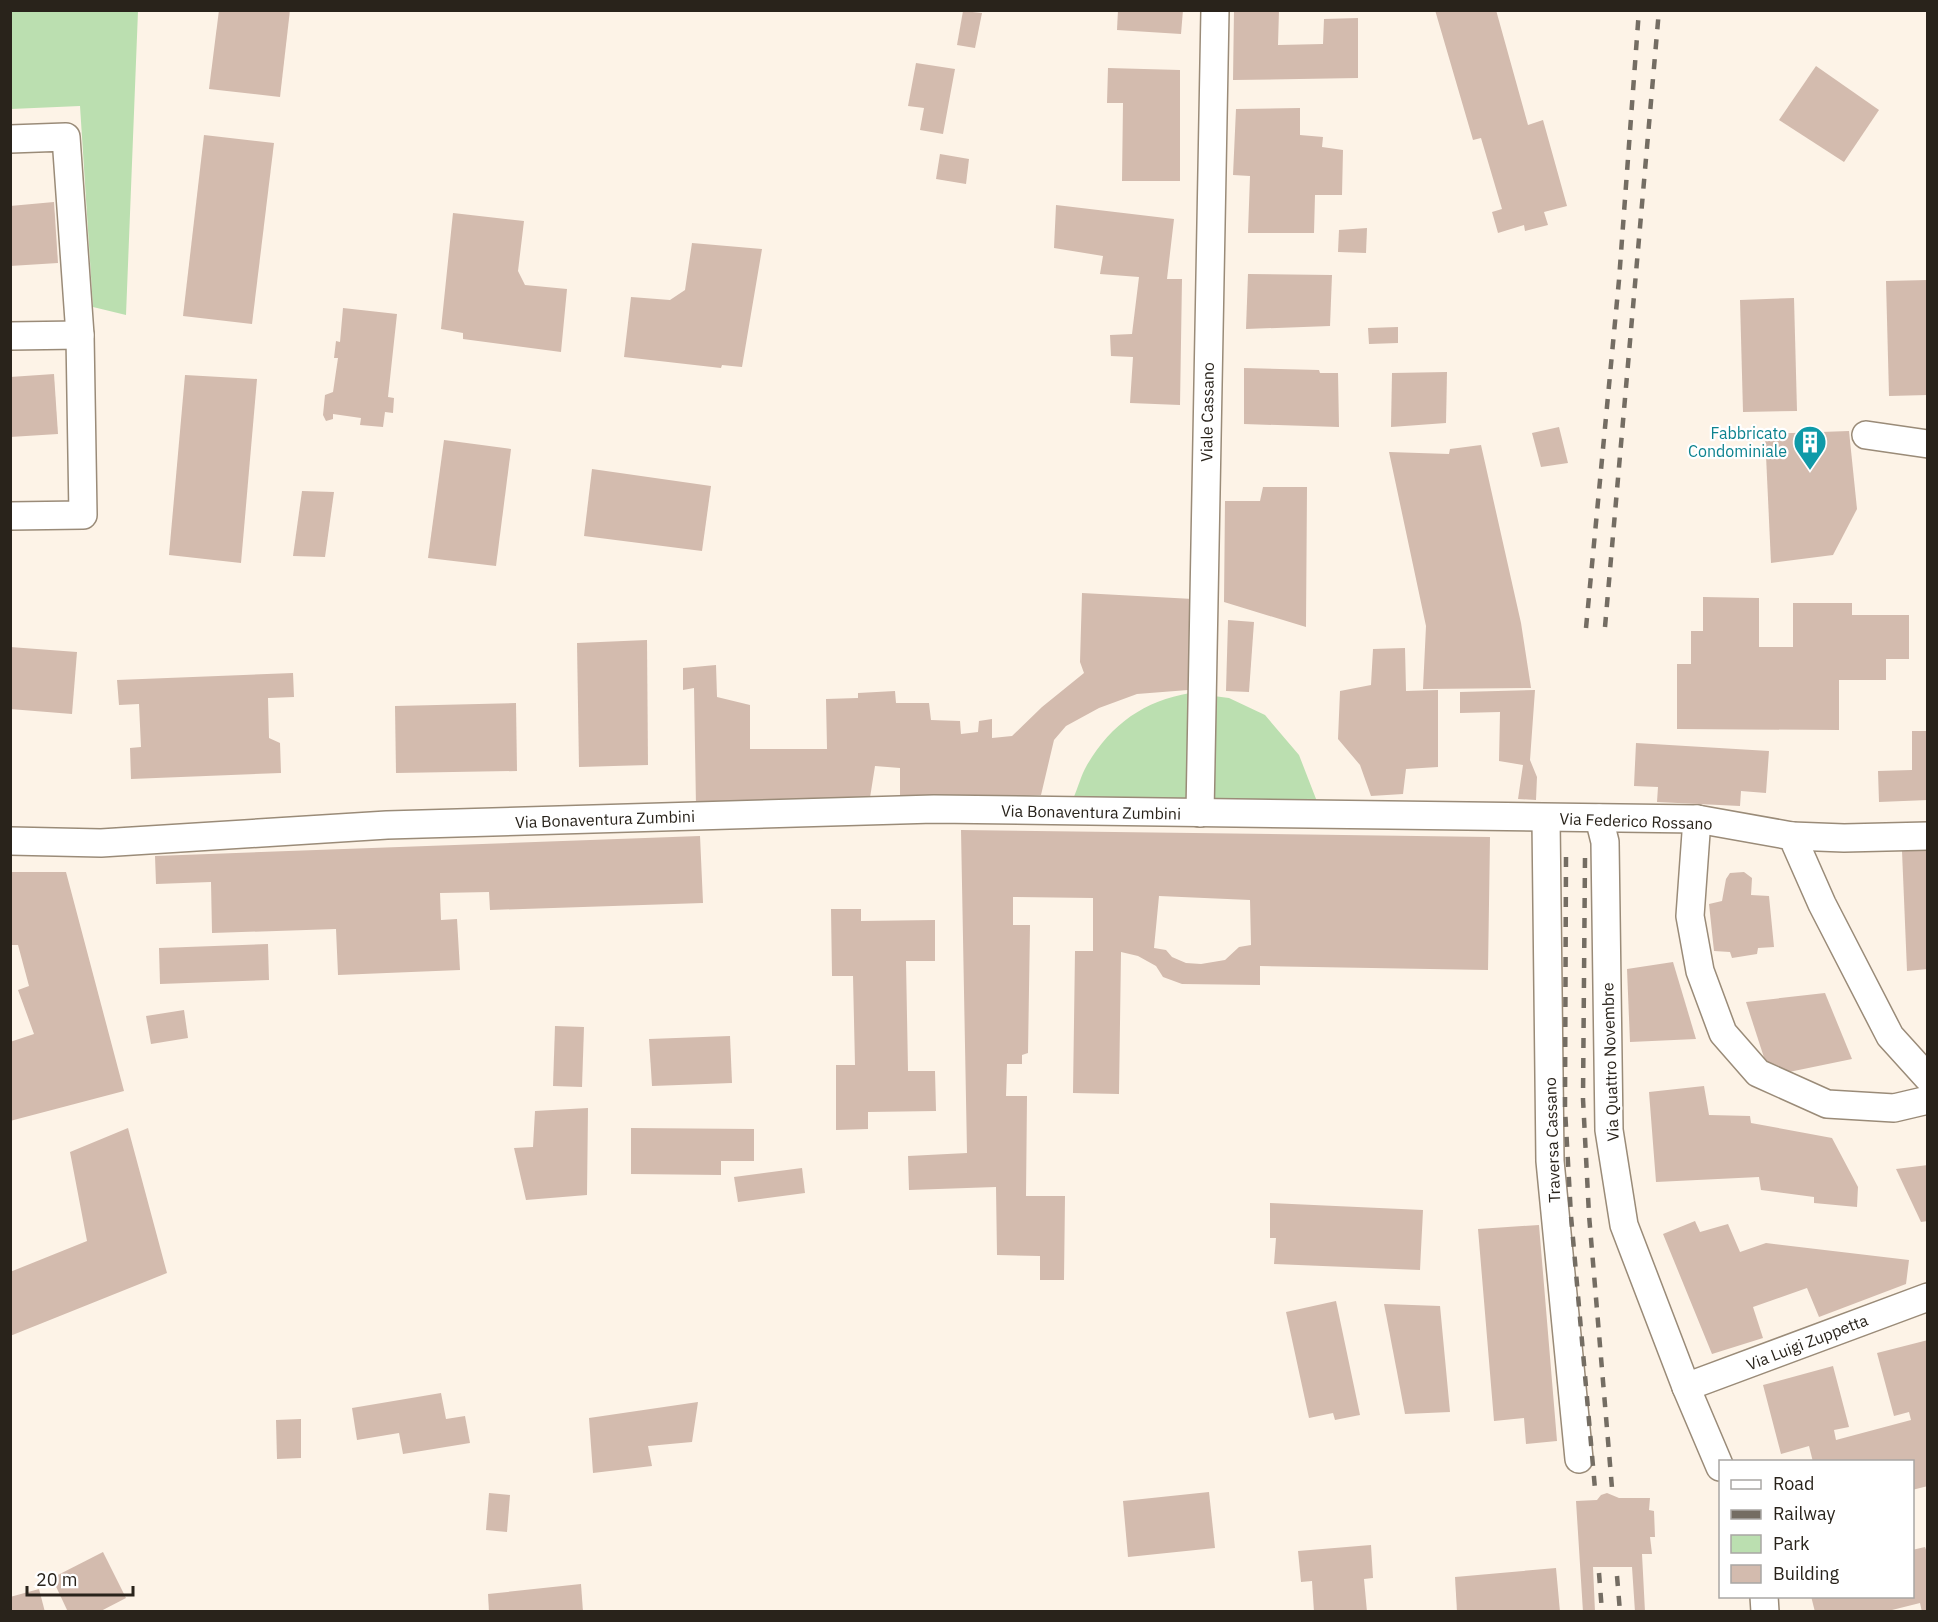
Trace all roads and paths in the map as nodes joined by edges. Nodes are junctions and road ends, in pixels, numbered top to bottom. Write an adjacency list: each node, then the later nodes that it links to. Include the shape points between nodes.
1 (1215, 10): 8 (street, Viale Cassano)
2 (10, 139): 3 (street, via 66,137)
3 (80, 335): 4 (street); 7 (street, via 82,515)
4 (10, 336)
5 (1866, 435): 6 (street)
6 (1928, 444)
7 (10, 516)
8 (1200, 813): 10 (street, Via Federico Rossano); 14 (street, Via Bonaventura Zumbini, via 934,809 387,825 101,843)
9 (1599, 818): 10 (street, Via Federico Rossano); 11 (street, Via Federico Rossano); 18 (street, Via Quattro Novembre, via 1605,842 1609,1130 1624,1226)
10 (1546, 819): 19 (street, Traversa Cassano, via 1550,1161)
11 (1697, 819): 12 (street, Via Federico Rossano); 16 (street, via 1690,916 1700,971 1723,1033 1758,1073 1827,1104 1894,1108)
12 (1791, 836): 13 (street, Via Federico Rossano); 15 (street, via 1890,1036)
13 (1928, 836)
14 (10, 841)
15 (1928, 1078)
16 (1928, 1100)
17 (1928, 1297): 18 (street, Via Luigi Zuppetta)
18 (1686, 1387): 20 (street, Via Quattro Novembre)
19 (1579, 1459)
20 (1719, 1465)

